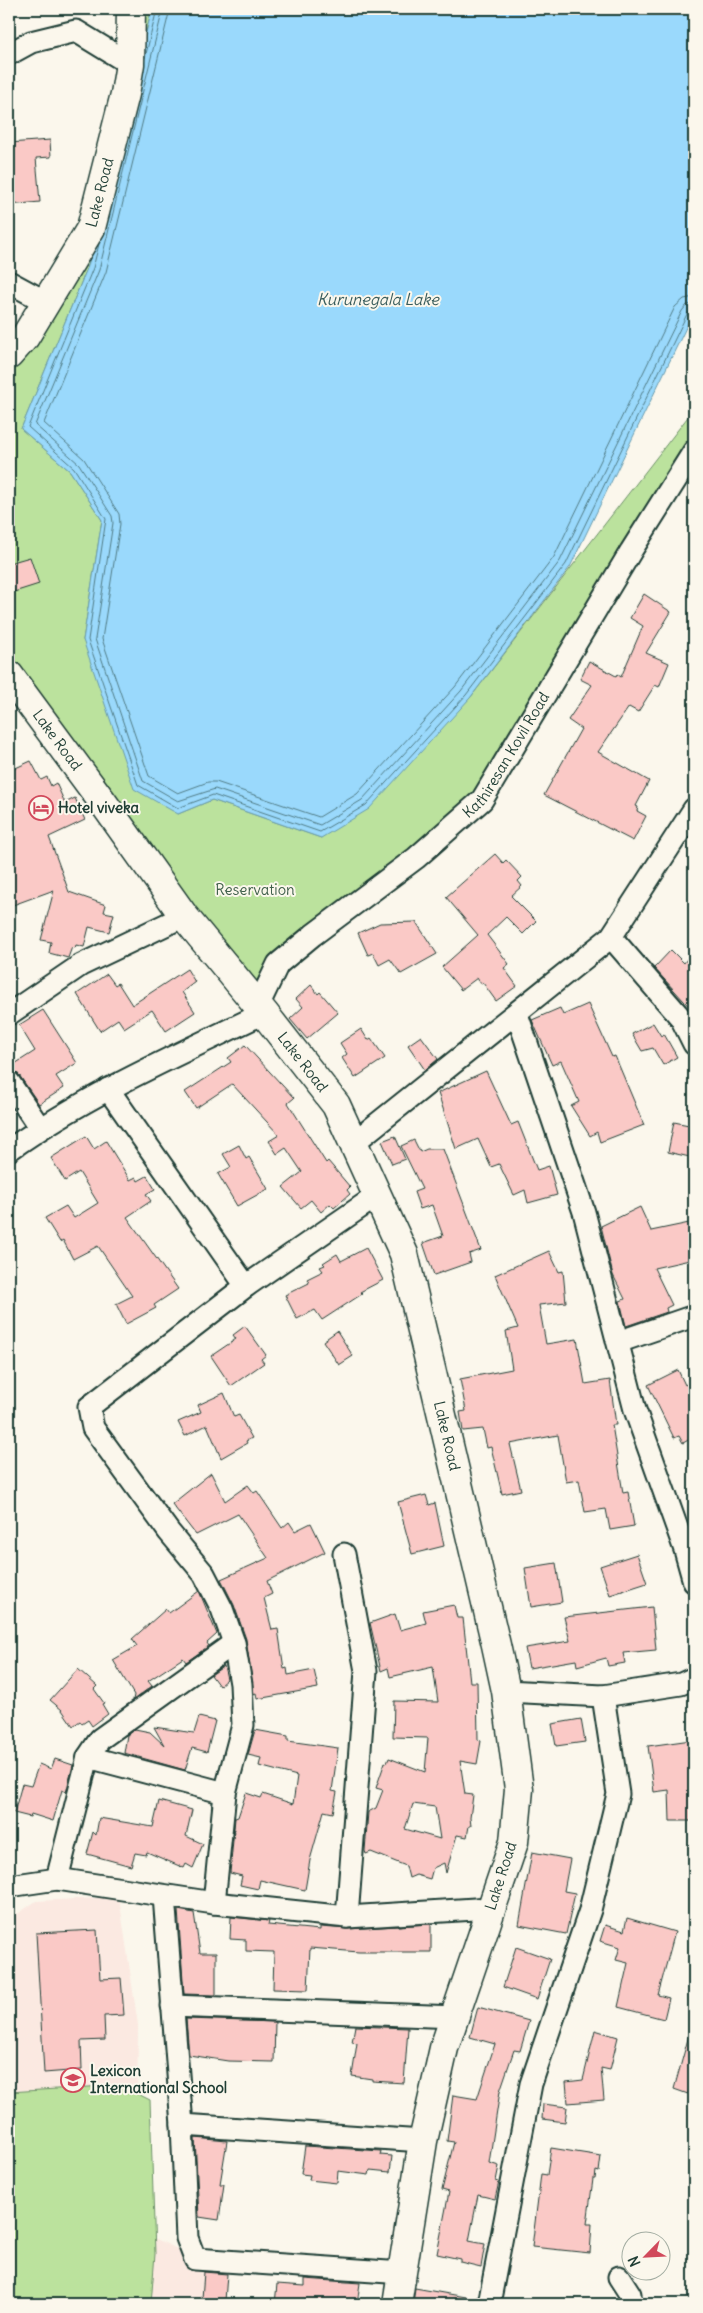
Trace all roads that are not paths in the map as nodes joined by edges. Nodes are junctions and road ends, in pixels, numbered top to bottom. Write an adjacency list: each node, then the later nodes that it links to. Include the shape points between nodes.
1 (131, 9): 3 (main road, Lake Road)
2 (9, 53): 3 (street, via 31,42 76,31)
3 (130, 64): 5 (main road, Lake Road, via 91,228)
4 (9, 282): 5 (street)
5 (46, 302): 6 (main road, Lake Road, via 25,337)
6 (9, 355)
7 (694, 453): 12 (street, Kathiresan Kovil Road, via 631,551 482,800 416,858 278,964)
8 (9, 675): 10 (main road, Lake Road)
9 (694, 809): 11 (street)
10 (184, 916): 12 (main road, Lake Road); 13 (street, via 81,965)
11 (611, 936): 14 (street); 15 (street, via 681,1018)
12 (261, 1009): 17 (street); 19 (main road, Lake Road, via 336,1105)
13 (9, 1014)
14 (517, 1014): 19 (street); 24 (street, via 584,1212)
15 (694, 1044)
16 (9, 1082): 18 (street)
17 (108, 1089): 18 (street); 22 (street)
18 (40, 1128): 20 (street)
19 (352, 1144): 21 (main road, Lake Road)
20 (9, 1150)
21 (378, 1195): 22 (street); 29 (main road, Lake Road, via 404,1254)
22 (246, 1286): 27 (street, via 89,1407 93,1428 204,1574)
23 (694, 1316): 24 (street)
24 (618, 1342): 26 (street, via 635,1410)
25 (344, 1554): 38 (street, via 366,1671)
26 (694, 1582)
27 (234, 1642): 31 (street, via 100,1739); 32 (street, via 243,1725)
28 (694, 1678): 30 (street, via 681,1684)
29 (506, 1691): 30 (street); 37 (main road, Lake Road, via 519,1789 514,1842)
30 (603, 1696): 46 (street, via 618,1794 590,1910 531,2084)
31 (88, 1757): 32 (street); 33 (street)
32 (225, 1793): 36 (street)
33 (57, 1879): 34 (street); 35 (street)
34 (9, 1886)
35 (164, 1896): 36 (street); 39 (street)
36 (214, 1903): 38 (street)
37 (491, 1908): 38 (street); 40 (main road, Lake Road)
38 (347, 1917)
39 (172, 2006): 40 (street); 41 (street)
40 (456, 2017): 42 (main road, Lake Road, via 444,2048)
41 (182, 2125): 42 (street); 43 (street, via 187,2238 195,2259)
42 (423, 2141): 43 (main road, Lake Road)
43 (403, 2273): 45 (main road, Lake Road)
44 (619, 2277): 47 (street, via 630,2294)
45 (397, 2304)
46 (489, 2304)
47 (631, 2304)

